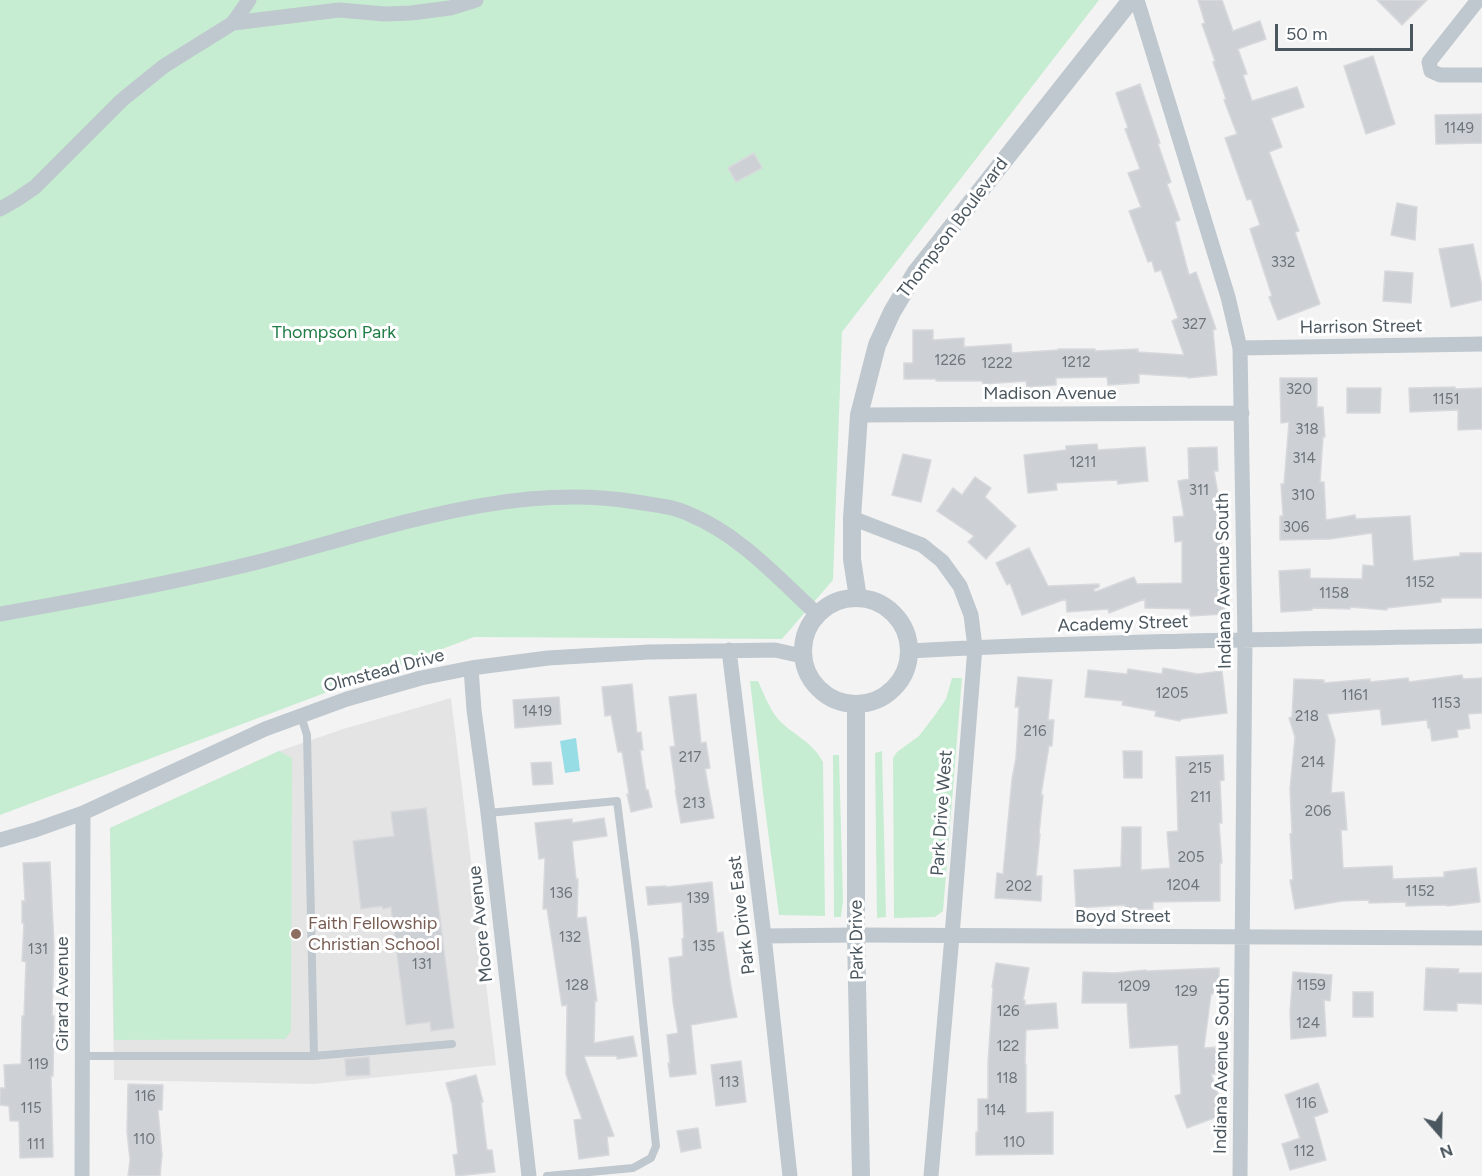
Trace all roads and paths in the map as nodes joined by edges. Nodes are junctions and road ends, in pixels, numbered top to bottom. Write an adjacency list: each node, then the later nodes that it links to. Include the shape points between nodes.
1 (249, 0): 8 (street)
2 (323, 0): 7 (street)
3 (476, 0): 7 (street, via 411,13)
4 (1131, 0): 14 (street, Thompson Boulevard, via 916,272 877,345)
5 (1137, 0): 12 (street, Indiana Avenue South)
6 (1478, 0): 9 (street, via 1430,62 1431,71 1440,75)
7 (339, 10): 8 (street)
8 (232, 23): 10 (street, via 164,66 122,100 35,187)
9 (1482, 75)
10 (0, 209)
11 (1482, 344): 12 (street, Harrison Street)
12 (1240, 348): 13 (street, Indiana Avenue South)
13 (1242, 413): 14 (street, Madison Avenue); 20 (street, Indiana Avenue South)
14 (859, 415): 15 (street, Thompson Boulevard)
15 (852, 518): 16 (street, Thompson Boulevard, via 852,559); 21 (street, Park Drive West, via 922,545 942,561 960,585 971,615)
16 (858, 598): 18 (street, via 843,599); 23 (street, via 888,608 900,620)
17 (0, 614): 18 (street, via 110,595 257,562 406,522 540,497 616,499 690,514 748,549)
18 (818, 614): 24 (street, via 808,626)
19 (1482, 636): 20 (street, Academy Street)
20 (1245, 640): 21 (street, Academy Street); 34 (street, Indiana Avenue South)
21 (975, 647): 23 (street, Academy Street); 33 (street, Park Drive West)
22 (729, 650): 24 (street, Olmstead Drive, via 775,650); 25 (street, Olmstead Drive, via 548,658); 32 (street, Park Drive East)
23 (909, 651): 26 (street, via 907,668 887,694 873,702)
24 (802, 656): 26 (street, via 806,672 826,696)
25 (471, 668): 27 (street, Olmstead Drive, via 421,678); 29 (street, Moore Avenue)
26 (856, 704): 31 (street, Park Drive)
27 (301, 716): 28 (street, Olmstead Drive); 38 (lane, via 307,735)
28 (83, 813): 30 (street, Olmstead Drive); 37 (street, Girard Avenue)
29 (488, 813): 40 (street, Moore Avenue); 41 (lane, via 617,801 656,1146 651,1158 633,1167)
30 (0, 840)
31 (856, 935): 32 (street, Boyd Street); 33 (street, Boyd Street); 43 (street, Park Drive)
32 (764, 936): 42 (street, Park Drive East)
33 (952, 936): 34 (street, Boyd Street); 44 (street, Park Drive West)
34 (1243, 938): 35 (street, Boyd Street); 45 (street, Indiana Avenue South)
35 (1482, 938)
36 (452, 1044): 38 (lane)
37 (82, 1056): 38 (lane); 39 (street, Girard Avenue)
38 (314, 1056)
39 (82, 1176)
40 (529, 1176)
41 (547, 1176)
42 (790, 1176)
43 (861, 1176)
44 (931, 1176)
45 (1240, 1176)

